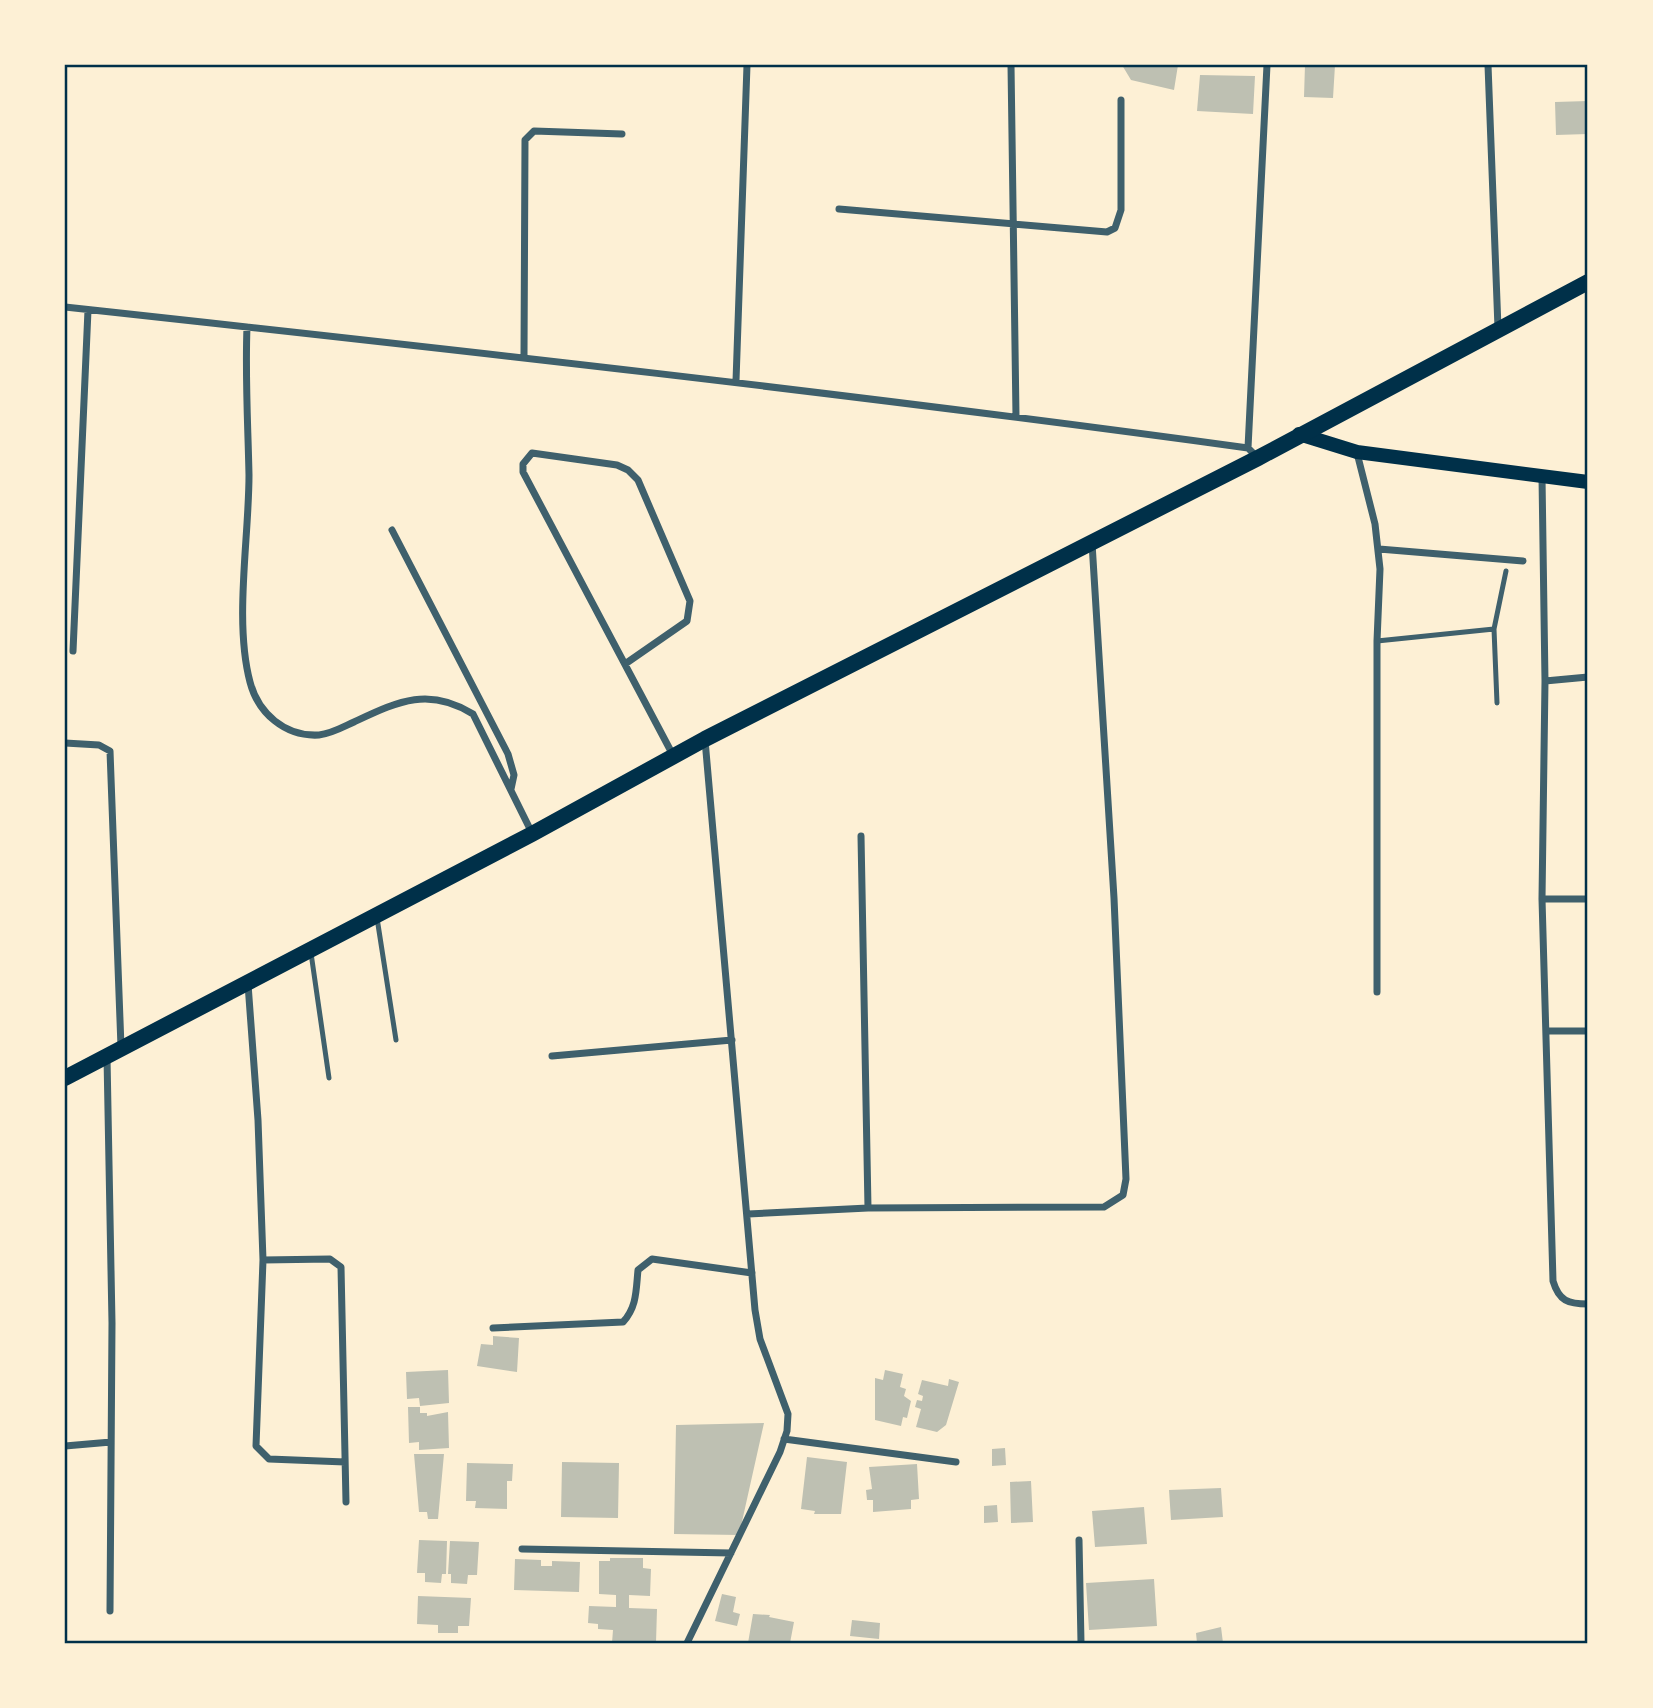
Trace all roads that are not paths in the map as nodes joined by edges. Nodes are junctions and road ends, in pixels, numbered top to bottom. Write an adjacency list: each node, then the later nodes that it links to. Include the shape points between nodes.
1 (747, 65): 15 (street)
2 (1011, 65): 8 (street)
3 (1267, 65): 19 (street)
4 (1488, 65): 13 (street)
5 (1121, 100): 8 (street, via 1121,210 1115,228 1107,232)
6 (622, 134): 14 (street, via 534,131 525,139)
7 (839, 209): 8 (street)
8 (1014, 224): 16 (street)
9 (1588, 282): 13 (main road)
10 (65, 307): 11 (street)
11 (88, 310): 12 (street); 29 (street)
12 (247, 327): 14 (street); 37 (street, via 244,642 257,700 280,726 320,735 397,702 434,698 455,703 472,714)
13 (1498, 329): 17 (main road)
14 (524, 357): 15 (street)
15 (736, 381): 16 (street)
16 (1016, 416): 19 (street)
17 (1299, 433): 18 (main road); 19 (main road)
18 (1357, 452): 20 (main road); 24 (street)
19 (1253, 453): 23 (main road)
20 (1542, 478): 21 (main road); 32 (street)
21 (1588, 482)
22 (392, 530): 37 (street, via 508,754 514,775)
23 (1092, 542): 34 (main road); 54 (street, via 1114,898 1123,1195 1104,1207)
24 (1379, 549): 25 (street); 28 (street)
25 (1523, 561)
26 (1506, 571): 27 (lane)
27 (1494, 629): 28 (lane); 33 (lane)
28 (1377, 641): 45 (street)
29 (73, 651)
30 (625, 664): 30 (street, via 687,621 690,601 638,480 617,465 532,453 523,472); 36 (street)
31 (1588, 677): 32 (street)
32 (1545, 681): 41 (street)
33 (1497, 703)
34 (705, 739): 36 (main road); 49 (street)
35 (65, 743): 50 (street, via 99,745 110,751)
36 (674, 757): 38 (main road)
37 (511, 789): 38 (street)
38 (532, 834): 42 (main road)
39 (861, 836): 54 (street)
40 (1588, 899): 41 (street)
41 (1542, 900): 46 (street)
42 (377, 916): 43 (main road); 48 (lane)
43 (311, 950): 44 (main road); 53 (lane)
44 (248, 983): 50 (main road); 56 (street)
45 (1377, 992)
46 (1548, 1031): 47 (street); 58 (street, via 1553,1280 1564,1301)
47 (1588, 1031)
48 (396, 1040)
49 (732, 1040): 51 (street); 55 (street)
50 (114, 1052): 52 (main road); 61 (street)
51 (552, 1056)
52 (65, 1078)
53 (329, 1078)
54 (868, 1208): 55 (street)
55 (748, 1214): 57 (street)
56 (263, 1260): 63 (street, via 330,1259 341,1267); 63 (street, via 256,1446 269,1459)
57 (752, 1273): 59 (street, via 652,1259 638,1270 635,1301 623,1322); 60 (street, via 760,1339 789,1413)
58 (1588, 1304)
59 (493, 1328)
60 (784, 1439): 64 (street); 68 (street)
61 (111, 1443): 62 (street); 69 (street)
62 (65, 1446)
63 (345, 1462): 65 (street)
64 (956, 1462)
65 (346, 1502)
66 (1079, 1540): 71 (street)
67 (522, 1549): 68 (street)
68 (731, 1553): 70 (street)
69 (110, 1611)
70 (687, 1643)
71 (1081, 1643)

